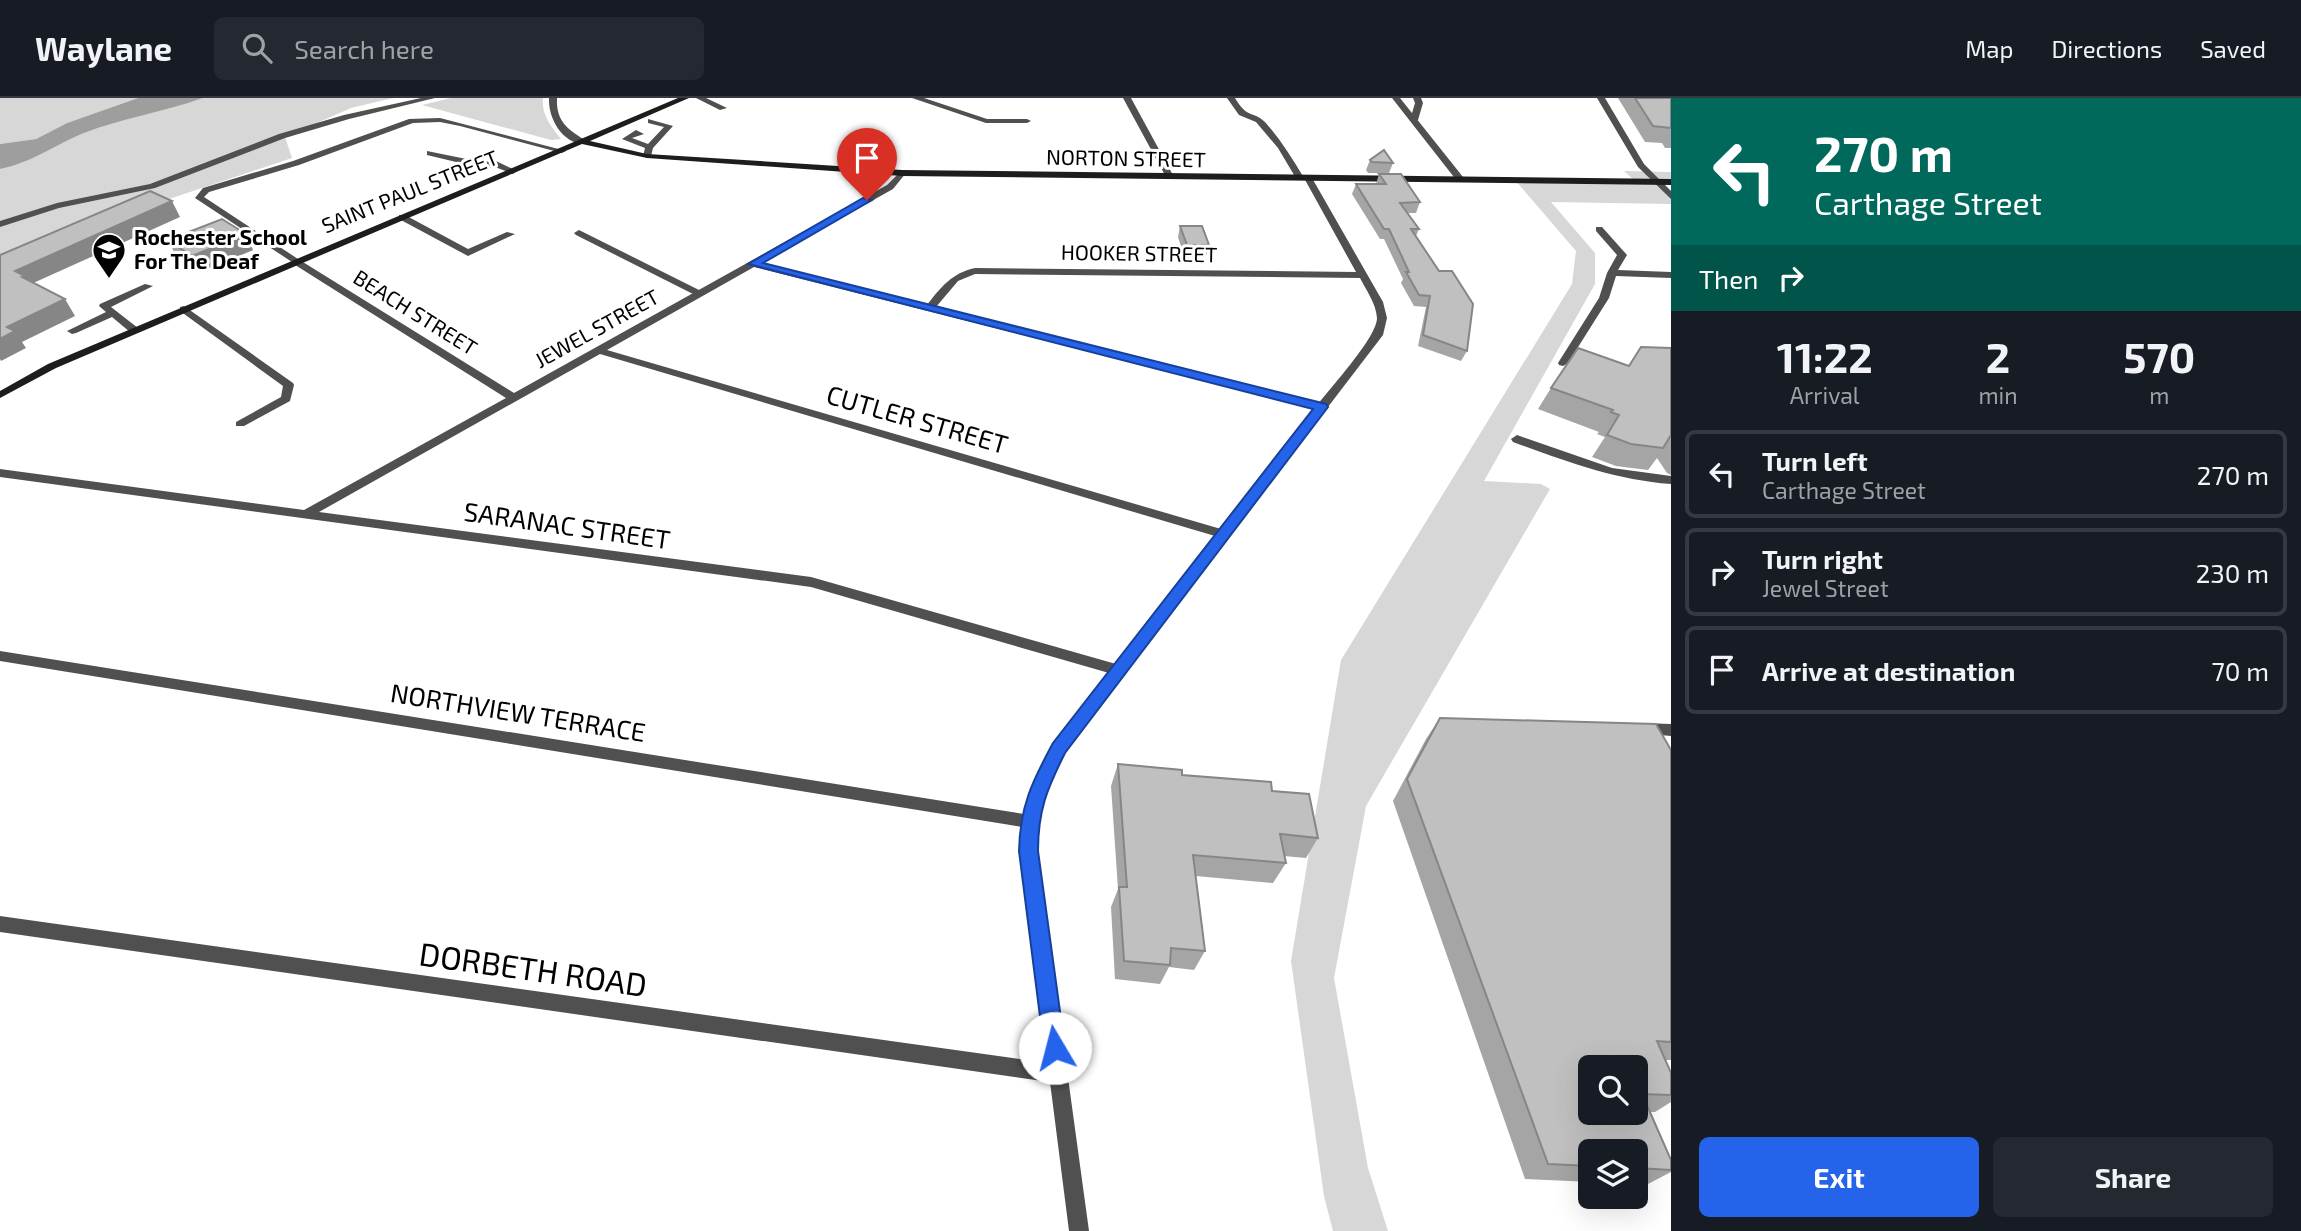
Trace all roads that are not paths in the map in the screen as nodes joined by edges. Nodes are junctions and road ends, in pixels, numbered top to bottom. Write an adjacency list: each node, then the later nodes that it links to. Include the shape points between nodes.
1 (431, 98): 29 (street, via 282,136 152,186 57,206)
2 (553, 98): 17 (street, via 558,126)
3 (685, 98): 14 (main road, SAINT PAUL STREET)
4 (701, 98): 11 (street)
5 (916, 98): 13 (street, via 986,121)
6 (1127, 98): 22 (street)
7 (1231, 98): 23 (street, via 1246,119 1259,120)
8 (1396, 98): 12 (street)
9 (1417, 98): 12 (street)
10 (1601, 98): 25 (street, via 1637,159)
11 (723, 107)
12 (1414, 120): 24 (street)
13 (1027, 121)
14 (644, 126): 15 (main road, SAINT PAUL STREET); 15 (street); 16 (street, via 669,126); 16 (street, via 626,139)
15 (618, 127): 17 (main road, SAINT PAUL STREET)
16 (655, 139): 17 (main road, NORTON STREET); 21 (main road, NORTON STREET)
17 (582, 142): 18 (main road, SAINT PAUL STREET)
18 (562, 150): 20 (main road, SAINT PAUL STREET); 33 (street, BEACH STREET, via 461,124 412,121 206,190 200,198)
19 (430, 153): 20 (street)
20 (513, 171): 28 (main road, SAINT PAUL STREET)
21 (902, 173): 22 (main road, NORTON STREET); 34 (street, JEWEL STREET, via 890,187)
22 (1170, 177): 23 (main road, NORTON STREET)
23 (1304, 178): 24 (main road, NORTON STREET); 36 (street)
24 (1460, 179): 25 (main road, NORTON STREET)
25 (1657, 182): 26 (main road, NORTON STREET); 27 (street)
26 (1671, 182)
27 (1671, 196)
28 (402, 217): 32 (street, via 468,253); 33 (main road, SAINT PAUL STREET)
29 (0, 224)
30 (1598, 229): 35 (street, via 1622,255)
31 (579, 233): 39 (street)
32 (510, 234)
33 (295, 261): 40 (main road, SAINT PAUL STREET); 48 (street, BEACH STREET)
34 (754, 264): 39 (street, JEWEL STREET); 41 (street)
35 (1612, 273): 37 (street); 46 (street, via 1604,298)
36 (1364, 275): 41 (street, HOOKER STREET, via 975,271 953,278); 49 (street, via 1381,311 1379,333)
37 (1671, 275)
38 (148, 286): 42 (street, via 104,306)
39 (700, 294): 45 (street, JEWEL STREET)
40 (184, 309): 43 (main road, SAINT PAUL STREET); 50 (street, via 289,386 286,399)
41 (930, 309): 49 (street)
42 (113, 313): 43 (street); 44 (street)
43 (134, 330): 47 (main road, SAINT PAUL STREET, via 52,366)
44 (72, 331)
45 (597, 350): 48 (street, JEWEL STREET); 55 (street, CUTLER STREET)
46 (1563, 363)
47 (0, 396)
48 (514, 398): 54 (street, JEWEL STREET)
49 (1321, 407): 55 (street)
50 (240, 424)
51 (1517, 439): 53 (street, via 1594,468)
52 (0, 473): 54 (street, SARANAC STREET)
53 (1671, 480)
54 (306, 514): 57 (street, SARANAC STREET, via 811,582)
55 (1223, 534): 57 (street)
56 (0, 656): 60 (street, NORTHVIEW TERRACE)
57 (1119, 670): 60 (street, via 1050,762)
58 (1630, 729): 59 (street)
59 (1671, 730)
60 (1029, 821): 62 (street, via 1028,851)
61 (0, 924): 62 (street, DORBETH ROAD)
62 (1058, 1074): 63 (street)
63 (1079, 1231)

